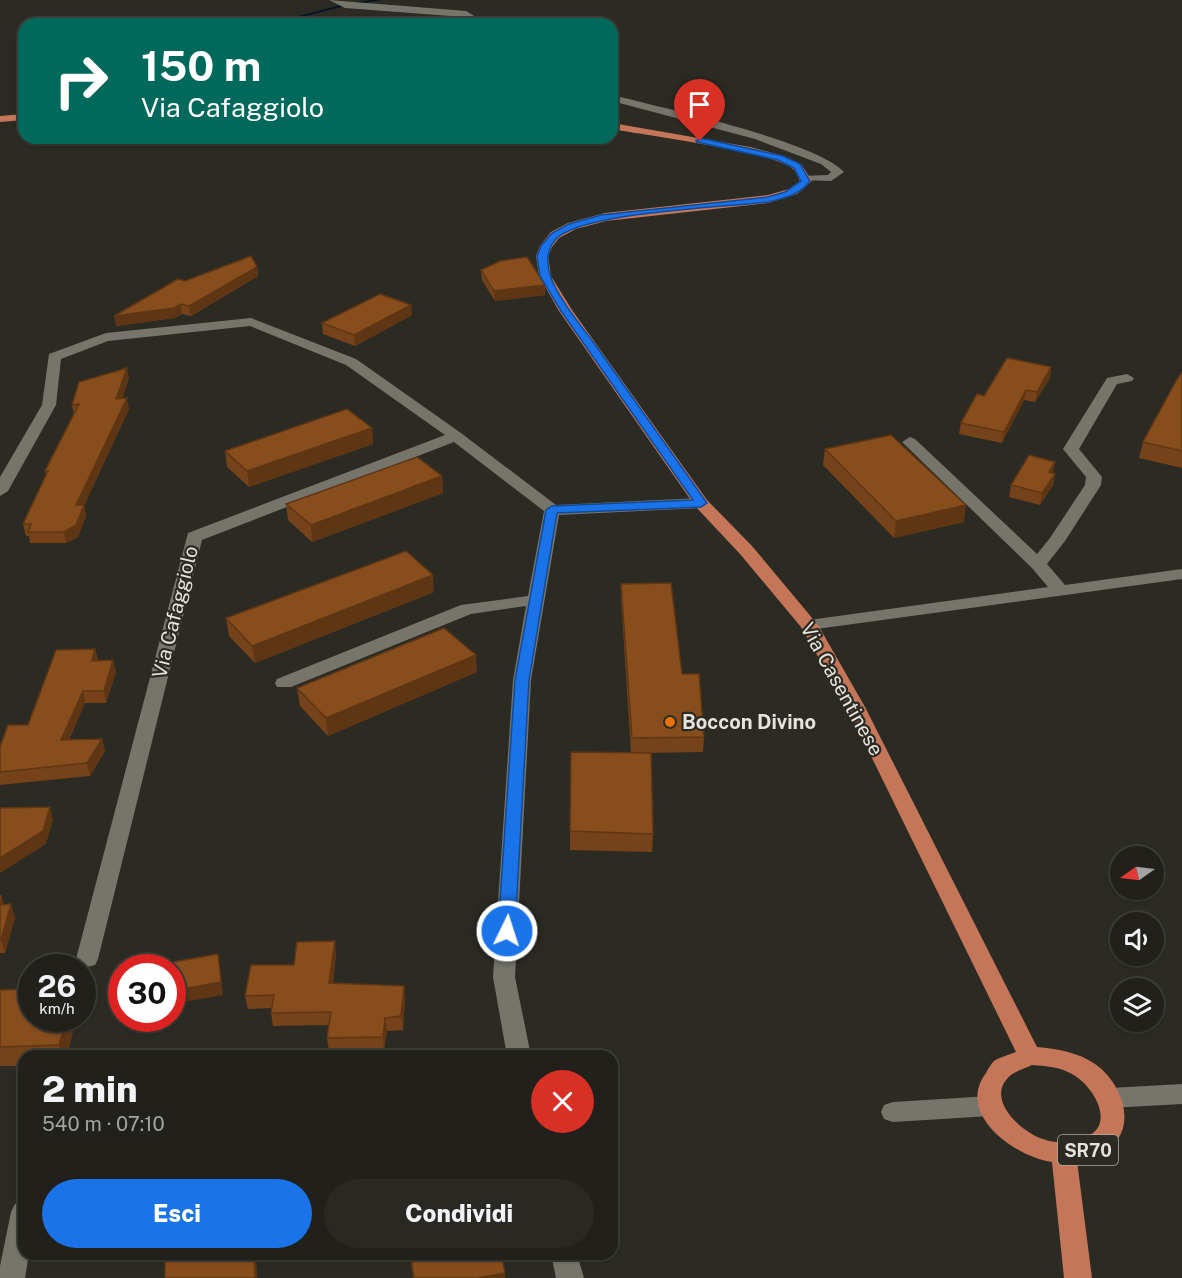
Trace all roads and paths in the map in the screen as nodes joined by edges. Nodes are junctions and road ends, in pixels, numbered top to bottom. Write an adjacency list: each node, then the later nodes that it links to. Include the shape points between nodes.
1 (333, 0): 2 (street, via 345,5 466,14)
2 (472, 18)
3 (618, 100): 7 (street, via 759,137 825,162 838,172 831,178)
4 (18, 118): 5 (main road)
5 (0, 119)
6 (618, 127): 7 (main road, via 780,158 797,166)
7 (805, 178): 12 (main road, Via Casentinese, via 801,187 768,199 645,211 583,223 555,235 542,256 545,276 566,311)
8 (1127, 378): 14 (street, via 1112,381 1071,449 1094,477 1093,485)
9 (456, 436): 11 (street, via 351,362 251,322 106,337 54,357 49,405); 13 (street); 20 (street, Via Cafaggiolo, via 194,537)
10 (910, 442): 14 (street)
11 (0, 491)
12 (701, 503): 13 (street); 18 (main road, Via Casentinese)
13 (552, 510): 17 (street)
14 (1038, 564): 16 (street)
15 (1182, 574): 16 (street)
16 (1060, 590): 18 (street)
17 (535, 600): 19 (street, via 467,609); 21 (street, via 522,680 504,976)
18 (809, 626): 22 (main road, Via Casentinese, via 856,706)
19 (284, 683)
20 (88, 954)
21 (518, 1050)
22 (1030, 1056): 24 (main road, via 1058,1059 1086,1071); 25 (main road, via 1014,1060 992,1078 988,1091)
23 (1182, 1094): 24 (street)
24 (1110, 1098): 27 (main road, SR70, via 1114,1115 1110,1131 1100,1143 1084,1152)
25 (990, 1106): 26 (street); 27 (main road, SR70, via 1009,1134 1035,1148)
26 (893, 1112)
27 (1064, 1155): 32 (main road, SR70)
28 (18, 1242): 30 (street)
29 (566, 1260): 31 (street)
30 (11, 1278)
31 (570, 1278)
32 (1078, 1278)

